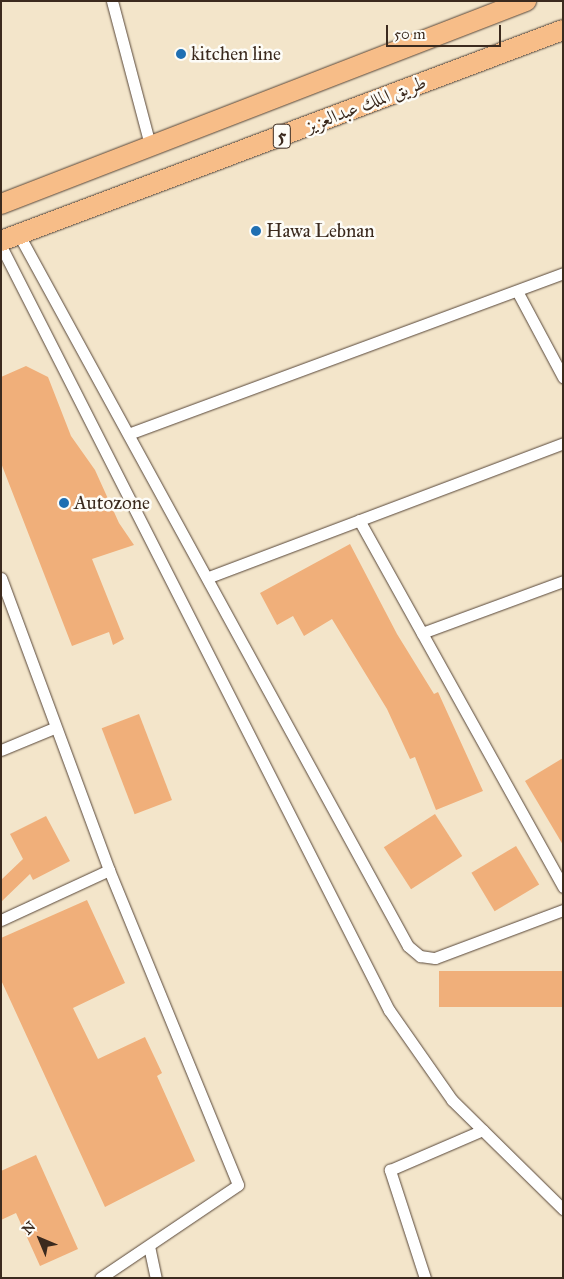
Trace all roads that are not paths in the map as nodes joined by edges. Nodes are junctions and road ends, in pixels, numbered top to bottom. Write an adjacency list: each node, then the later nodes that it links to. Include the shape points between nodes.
1 (112, 1): 4 (street)
2 (526, 1): 4 (highway, طريق الملك عبدالعزيز / 5)
3 (563, 30): 6 (highway, طريق الملك عبدالعزيز / 5)
4 (150, 144): 5 (highway, طريق الملك عبدالعزيز / 5)
5 (1, 204)
6 (10, 238): 11 (street)
7 (1, 246): 24 (street, via 389,1010 452,1100)
8 (563, 274): 9 (street)
9 (517, 291): 10 (street); 11 (street)
10 (563, 377)
11 (131, 434): 14 (street)
12 (563, 443): 13 (street)
13 (360, 520): 14 (street); 17 (street)
14 (209, 577): 22 (street, via 408,946 420,956 435,958)
15 (1, 578): 18 (street)
16 (563, 581): 17 (street)
17 (422, 633): 21 (street)
18 (54, 728): 19 (street); 20 (street)
19 (1, 750)
20 (109, 870): 23 (street); 26 (street, via 238,1185)
21 (563, 887)
22 (563, 910)
23 (1, 920)
24 (483, 1130): 25 (street); 29 (street, via 390,1170)
25 (563, 1209)
26 (149, 1246): 27 (street); 28 (street)
27 (100, 1278)
28 (156, 1278)
29 (425, 1278)

